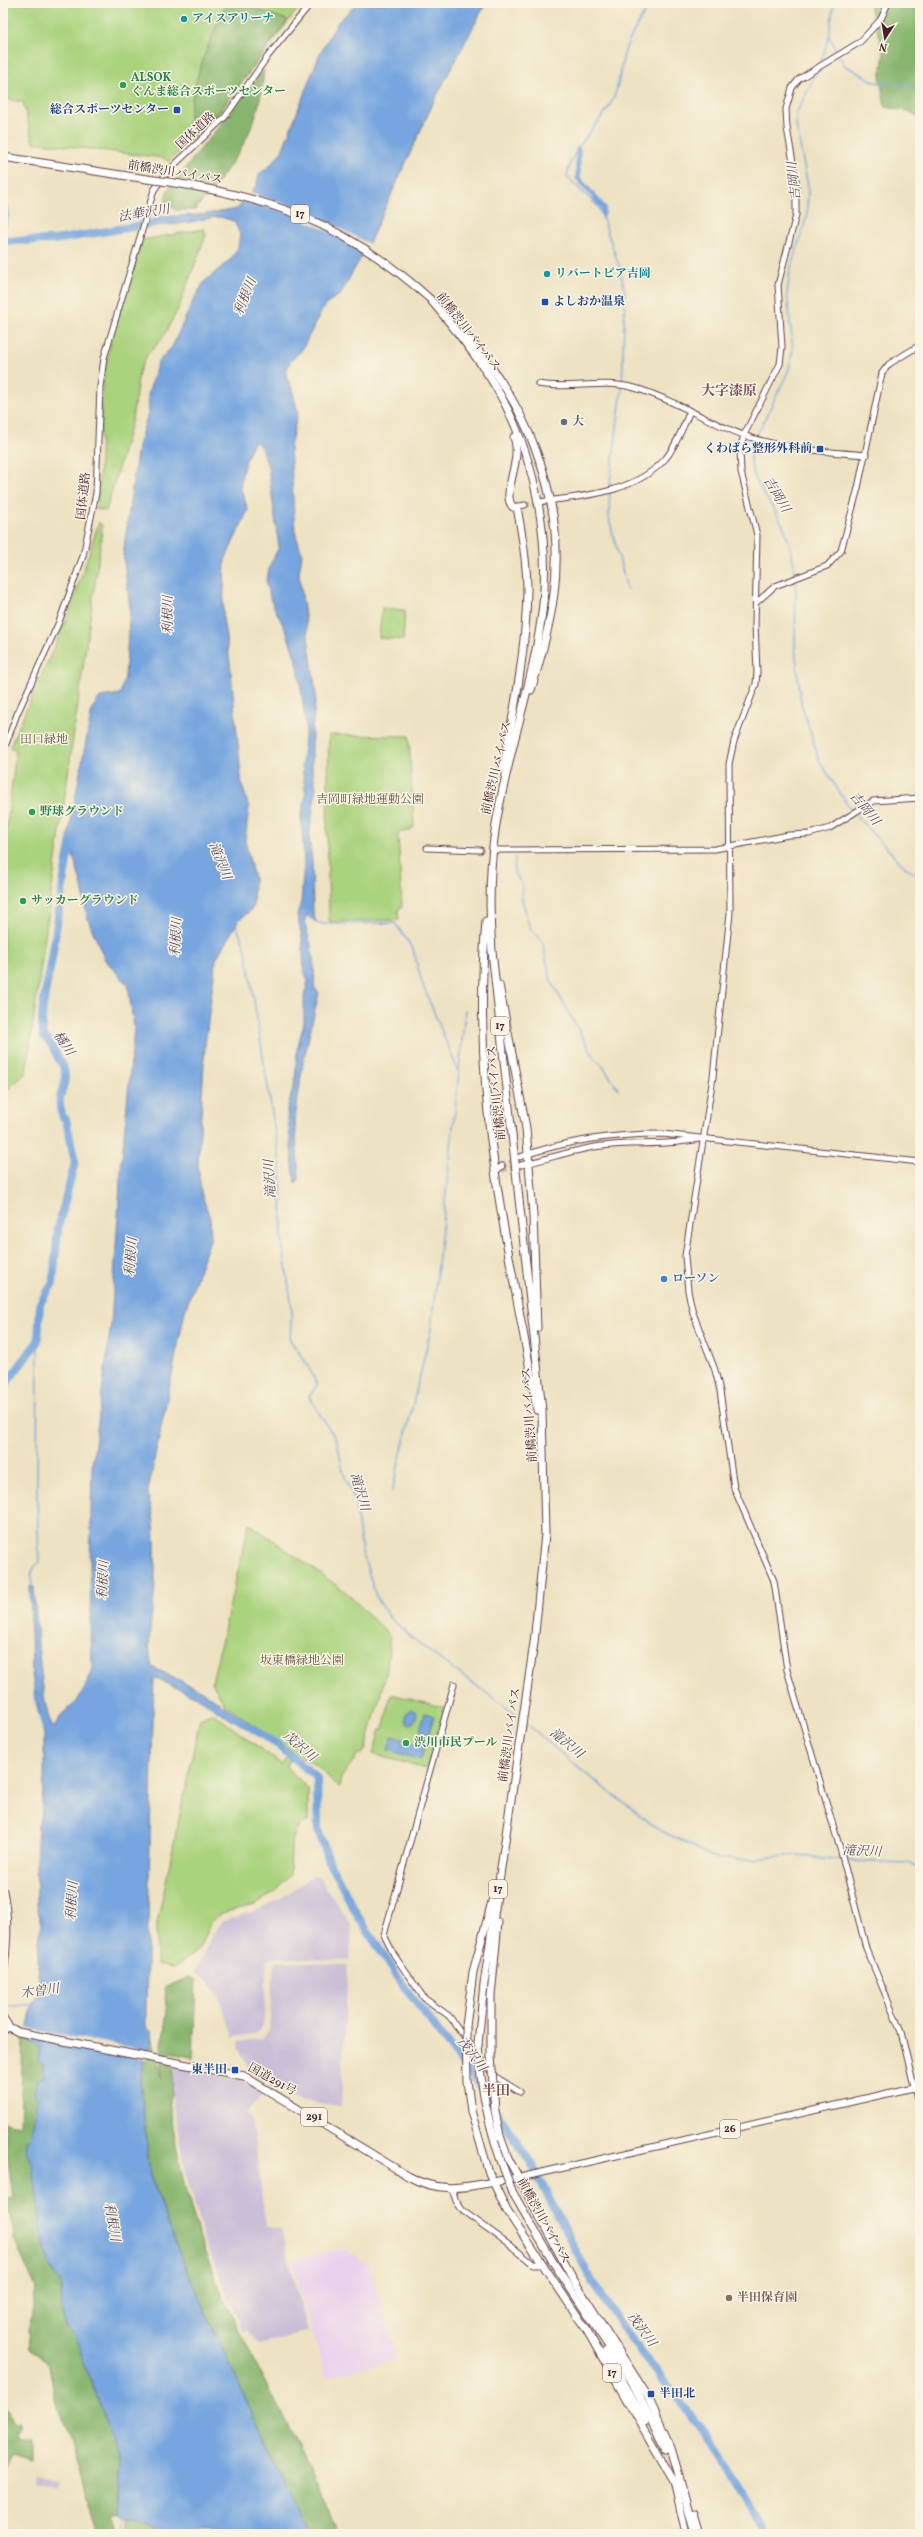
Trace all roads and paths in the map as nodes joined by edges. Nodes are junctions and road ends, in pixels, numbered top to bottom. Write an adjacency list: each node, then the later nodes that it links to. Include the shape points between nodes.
1 (311, 3): 16 (street, 国体道路, via 268,56 225,117 160,179 144,219 104,358 100,387 96,493 83,556 59,622 17,714)
2 (888, 3): 9 (street, via 881,19 860,42 813,69 792,88 786,109 796,180 796,215 778,285 782,347 780,364)
3 (4, 157): 5 (highway, 前橋渋川バイパス / 17, bridge, via 236,195 306,216 368,250 430,299)
4 (920, 345): 10 (street, via 889,364 882,373)
5 (478, 354): 7 (highway, 前橋渋川バイパス / 17); 11 (highway, via 511,397 523,420 537,450)
6 (538, 384): 8 (street, via 620,385 635,388)
7 (496, 389): 14 (highway, via 517,450 516,466 508,496); 17 (highway, 前橋渋川バイパス / 17, via 519,439 528,466 538,507 545,564 536,644)
8 (690, 411): 9 (street); 11 (street, via 680,435 669,452 649,472 631,483 604,492)
9 (744, 435): 10 (street, via 817,452); 15 (street, via 740,449 740,472 757,535)
10 (866, 455): 15 (street, via 841,551 827,566 788,579 775,586)
11 (552, 501): 12 (street); 17 (highway, via 556,530 556,564 550,619)
12 (540, 502)
13 (525, 505): 14 (street)
14 (515, 507): 19 (highway, via 525,566 526,612)
15 (757, 602): 20 (street, via 756,684 734,741 729,764)
16 (3, 752)
17 (504, 783): 19 (highway, 前橋渋川バイパス / 17)
18 (920, 798): 20 (street, via 873,801 830,828 809,834)
19 (494, 831): 24 (highway, 前橋渋川バイパス / 17)
20 (730, 846): 23 (street, via 688,849); 26 (street, via 730,913 713,1077)
21 (427, 848): 22 (street)
22 (480, 850)
23 (496, 850)
24 (489, 884): 25 (highway, 前橋渋川バイパス / 17); 31 (highway, via 483,1011 487,1095)
25 (492, 952): 27 (highway, via 526,1128); 30 (highway, 前橋渋川バイパス / 17)
26 (702, 1138): 27 (street, via 663,1134 607,1137 567,1143); 28 (street); 29 (street, via 684,1142 638,1142 580,1149); 40 (street, via 685,1256 688,1291 720,1391 734,1488 774,1581 787,1670 841,1852 866,1948 901,2032)
27 (524, 1156): 29 (highway)
28 (920, 1162)
29 (525, 1164): 30 (highway, via 533,1215 538,1330 544,1392)
30 (542, 1410): 31 (highway, 前橋渋川バイパス / 17)
31 (544, 1452): 33 (highway, 前橋渋川バイパス / 17, via 545,1534 534,1643)
32 (454, 1684): 41 (street, via 384,1935 405,1973 424,1998 449,2016 494,2076)
33 (501, 1867): 35 (highway, 前橋渋川バイパス / 17); 44 (highway, 17, bridge, via 473,1972 466,2026 471,2111)
34 (3, 1891): 36 (highway, via 7,1912)
35 (496, 1904): 43 (highway, 17, bridge, via 498,1922 491,1996 491,2056 495,2111 500,2136); 47 (highway, 前橋渋川バイパス / 17, bridge, via 479,2018 478,2044 488,2123 513,2193 579,2302)
36 (3, 1975)
37 (3, 2018): 38 (highway)
38 (9, 2027): 39 (main road); 45 (highway, 国道291号 / 291, via 24,2033 218,2069 249,2078 418,2182 435,2188)
39 (3, 2032)
40 (917, 2087): 42 (street); 43 (main road, 26)
41 (520, 2092)
42 (920, 2111)
43 (518, 2178): 44 (highway, 国道291号 / 291); 47 (highway, 17, via 558,2256 648,2397 670,2448)
44 (493, 2181): 45 (highway, 国道291号 / 291); 46 (highway, 17, via 507,2211)
45 (452, 2189): 46 (street, via 463,2211 533,2264)
46 (543, 2265): 47 (highway, 17)
47 (678, 2482): 48 (highway, 前橋渋川バイパス / 17); 49 (highway, 前橋渋川バイパス / 17)
48 (684, 2491): 50 (highway, 前橋渋川バイパス / 17); 51 (highway, via 699,2525)
49 (686, 2534)
50 (694, 2534)
51 (700, 2534)

